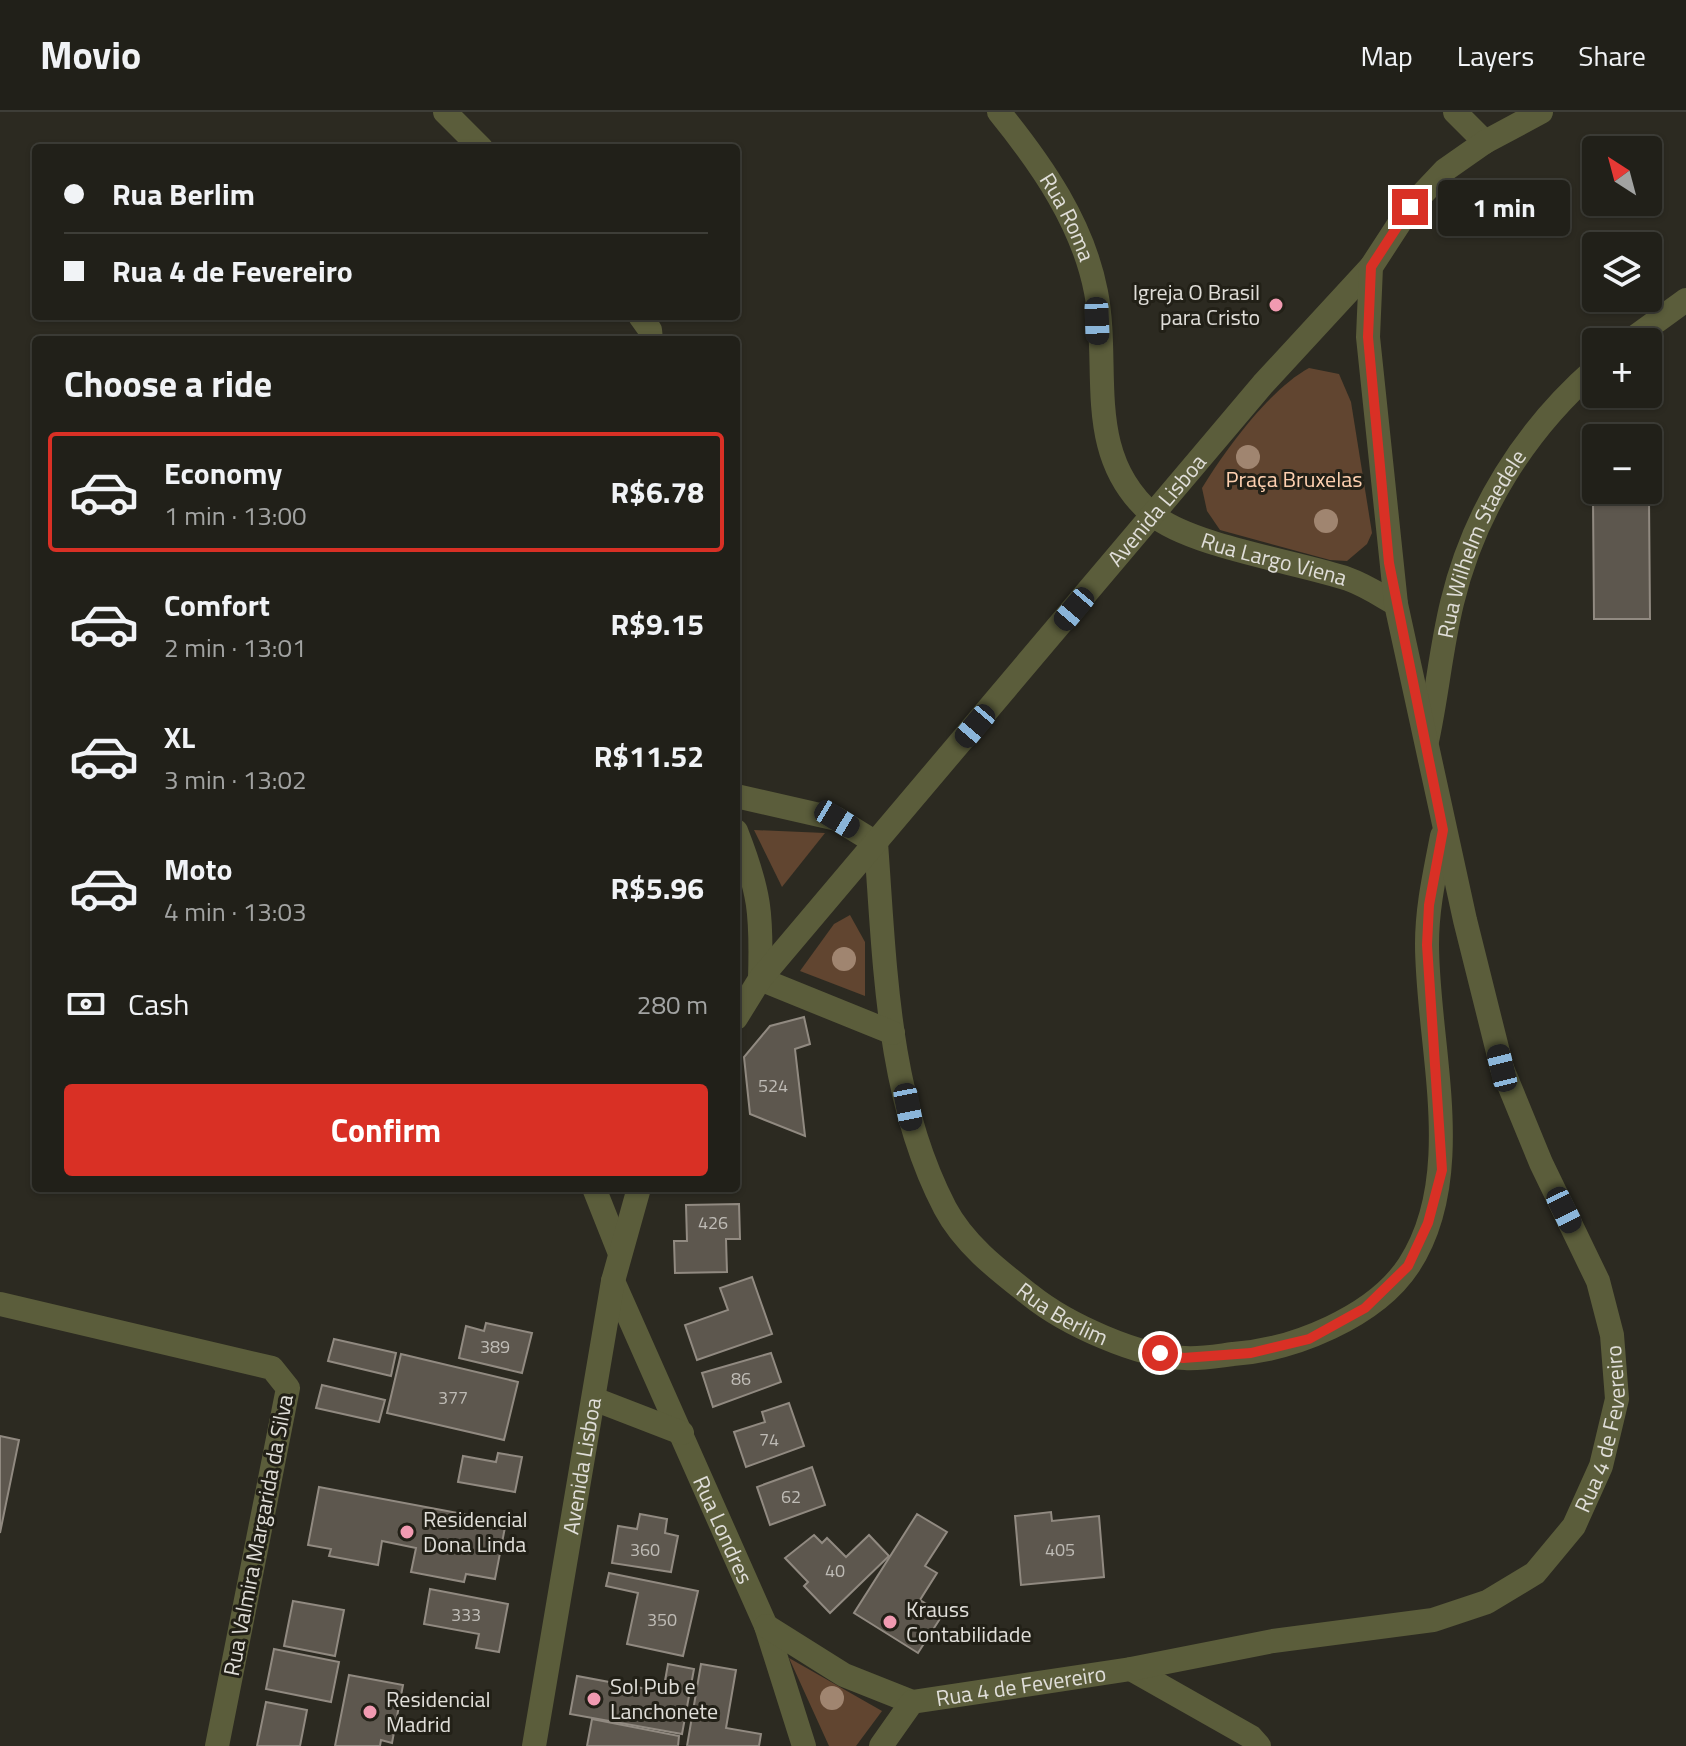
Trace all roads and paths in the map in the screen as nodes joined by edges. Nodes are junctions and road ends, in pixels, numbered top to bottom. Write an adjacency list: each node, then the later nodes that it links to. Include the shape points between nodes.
1 (445, 112): 6 (street)
2 (999, 112): 13 (street, Rua Roma, via 1066,205 1096,292 1101,408 1115,460 1127,487)
3 (1455, 112): 5 (street)
4 (1541, 112): 5 (street)
5 (1485, 142): 7 (street, via 1445,170 1410,207)
6 (477, 144)
7 (1371, 267): 13 (street, Avenida Lisboa); 14 (street, Rua 4 de Fevereiro, via 1368,337)
8 (1686, 300): 9 (street)
9 (1660, 318): 10 (street); 11 (street)
10 (1686, 319)
11 (1647, 328)
12 (1582, 380): 15 (street, Rua Wilhelm Staedele, via 1518,453 1483,511 1452,603)
13 (1153, 515): 14 (street, Rua Largo Viena, via 1223,544 1346,578); 19 (street, Avenida Lisboa)
14 (1396, 604): 15 (street, Rua 4 de Fevereiro)
15 (1425, 751): 17 (street, Rua 4 de Fevereiro)
16 (740, 797): 19 (street, via 837,819)
17 (1443, 830): 22 (street, Rua Berlim, via 1427,945 1442,1170 1428,1223 1408,1266 1365,1308 1309,1339 1251,1353 1183,1358 1115,1342 1052,1313 984,1258 946,1210 912,1131); 31 (street, Rua 4 de Fevereiro, via 1502,1068 1598,1281 1612,1335 1617,1399 1601,1466 1574,1526 1535,1573 1487,1602 1433,1620 1273,1641)
18 (740, 842): 20 (street, via 762,916)
19 (876, 843): 20 (street, Avenida Lisboa); 22 (street, Rua Berlim)
20 (760, 979): 21 (street, Avenida Lisboa); 22 (street)
21 (740, 1012)
22 (893, 1033)
23 (596, 1192): 25 (street)
24 (638, 1192): 25 (street, Avenida Lisboa)
25 (619, 1251): 26 (street, Avenida Lisboa)
26 (613, 1281): 28 (street, Avenida Lisboa); 29 (street, Rua Londres)
27 (0, 1304): 33 (street, Rua Valmira Margarida da Silva, via 272,1368 288,1388)
28 (594, 1399): 29 (street); 34 (street, Avenida Lisboa)
29 (682, 1433): 30 (street, Rua Londres)
30 (766, 1626): 32 (street, via 844,1675); 35 (street, Rua Londres)
31 (1131, 1669): 32 (street, Rua 4 de Fevereiro); 37 (street)
32 (912, 1702): 36 (street, Rua 4 de Fevereiro)
33 (217, 1746)
34 (534, 1746)
35 (804, 1746)
36 (881, 1746)
37 (1259, 1746)

